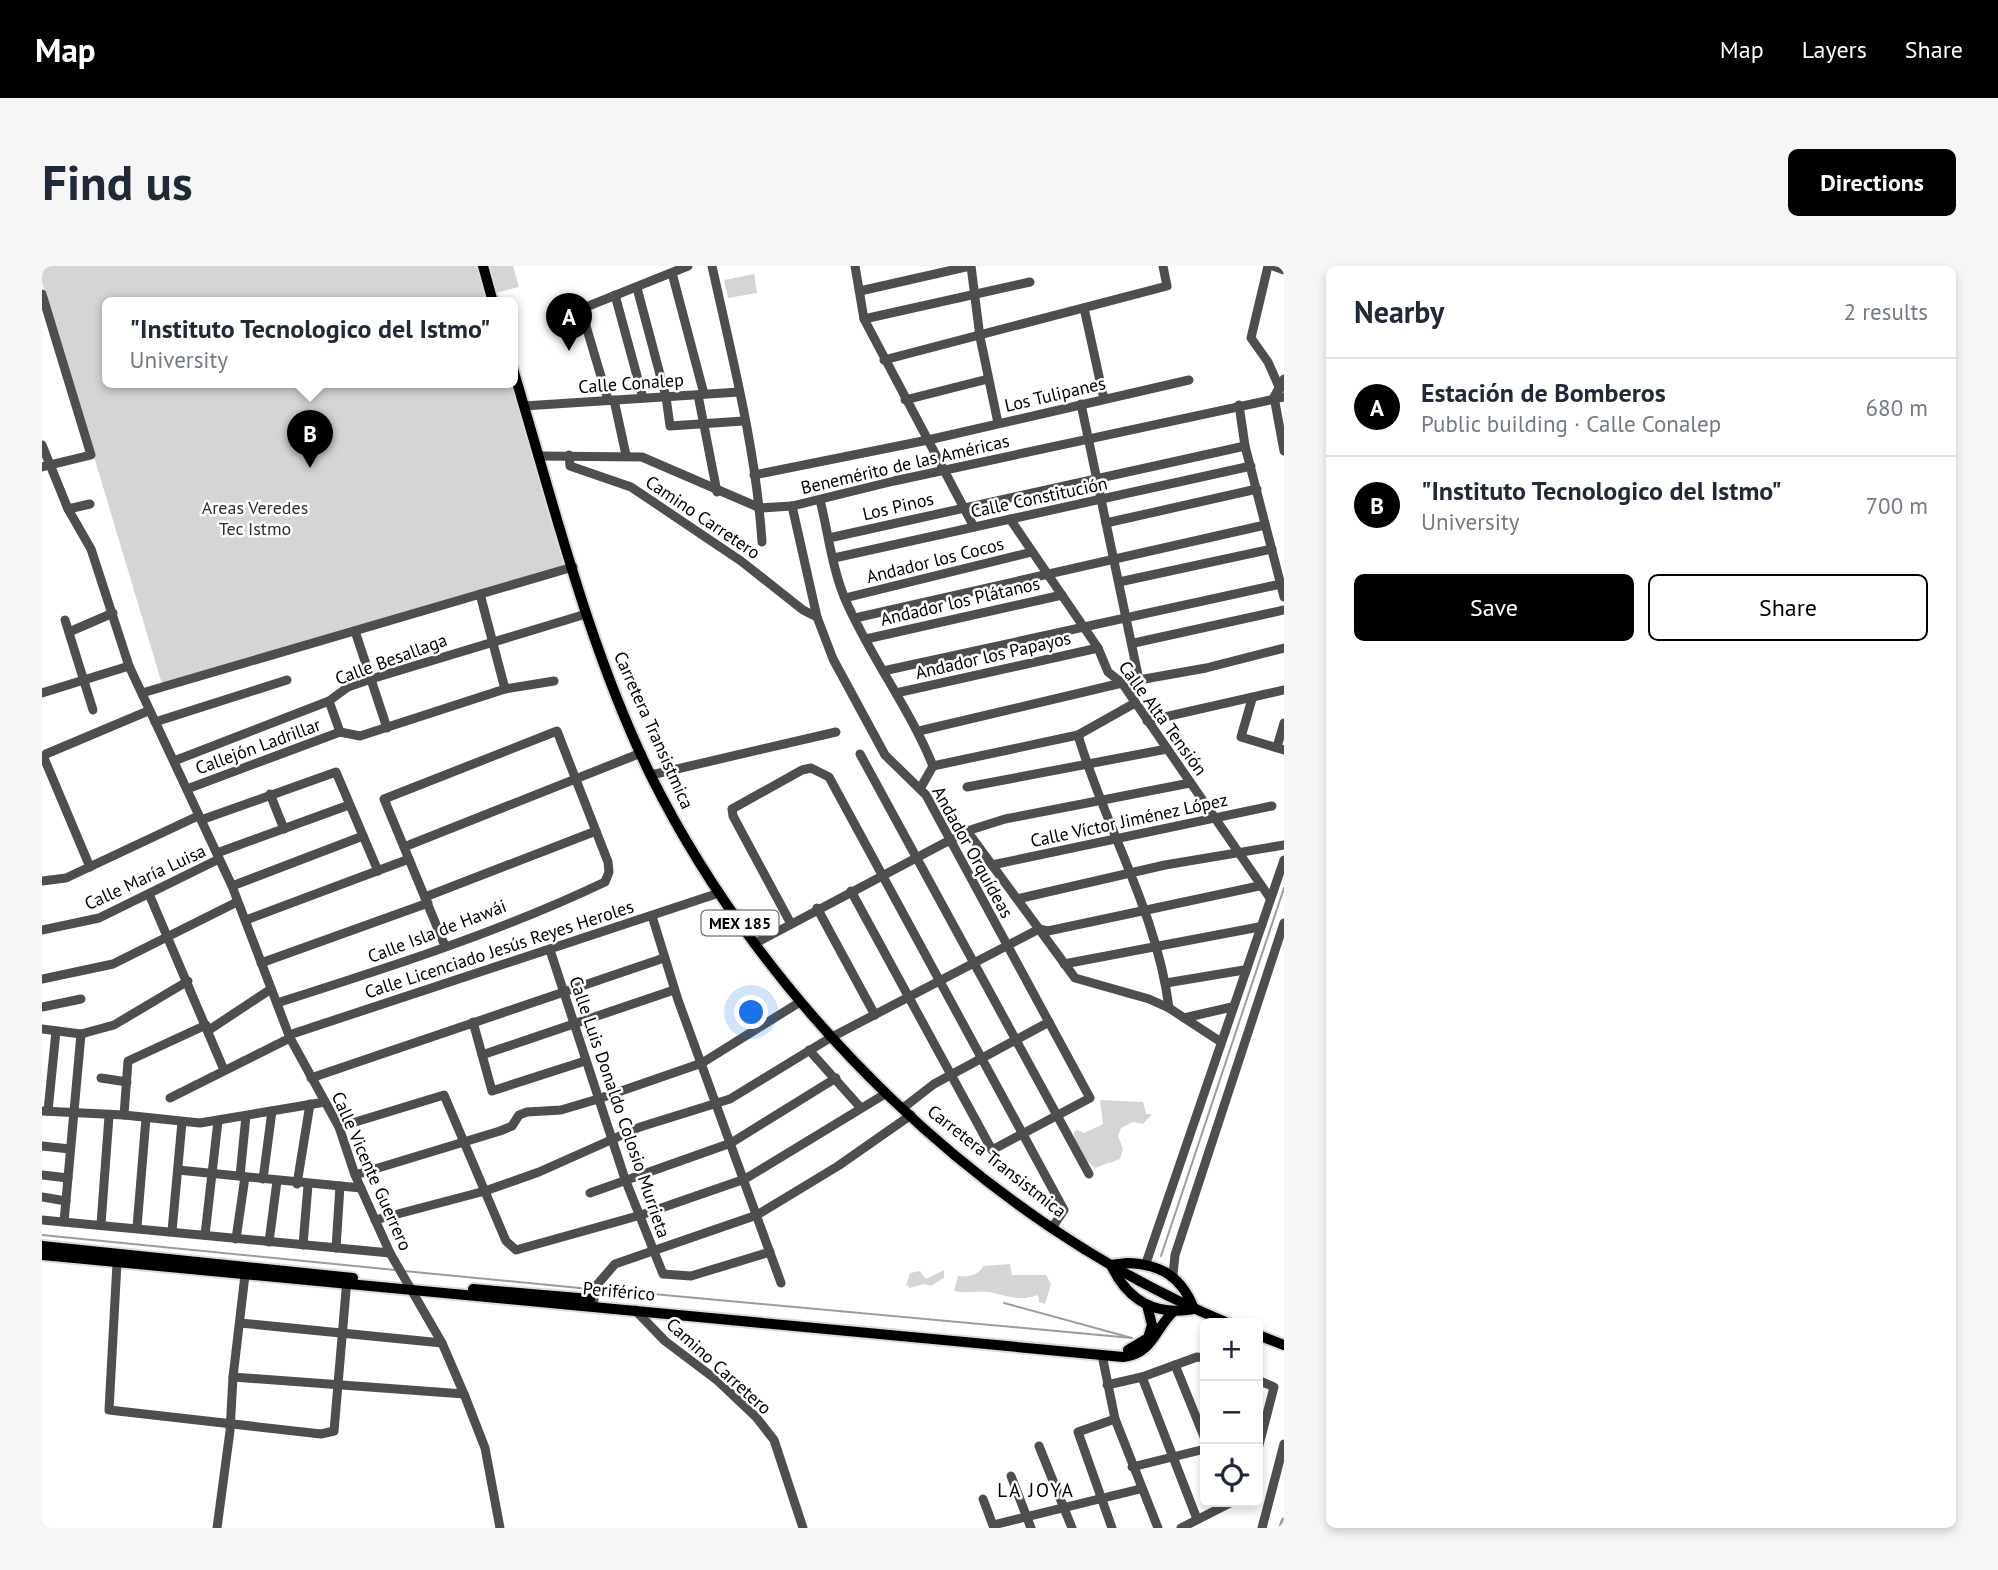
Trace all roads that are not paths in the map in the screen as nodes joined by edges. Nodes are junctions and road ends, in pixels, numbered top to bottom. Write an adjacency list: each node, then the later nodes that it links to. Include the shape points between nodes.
1 (483, 266): 16 (main road)
2 (688, 266): 9 (street)
3 (712, 266): 25 (street)
4 (855, 266): 12 (street)
5 (971, 266): 12 (street); 15 (street)
6 (1163, 266): 17 (street, via 1167,286)
7 (1270, 266): 8 (street); 27 (street, via 1251,338 1268,362)
8 (1284, 270)
9 (672, 273): 11 (street); 26 (street)
10 (1030, 282): 15 (street)
11 (637, 288): 14 (street); 28 (street)
12 (860, 292): 18 (street)
13 (42, 293): 47 (street, via 90,456)
14 (615, 295): 29 (street); 31 (street, via 581,309)
15 (974, 295): 18 (street); 19 (street)
16 (492, 297)
17 (1084, 308): 19 (street); 30 (street)
18 (864, 319): 20 (street)
19 (980, 337): 20 (street); 21 (street)
20 (884, 360): 32 (street)
21 (988, 379): 32 (street); 38 (street)
22 (1284, 379): 27 (street)
23 (1189, 380): 30 (street, Los Tulipanes)
24 (518, 386): 35 (main road, Carretera Transistmica / MEX 185)
25 (739, 392): 26 (street, Calle Conalep); 36 (street)
26 (701, 394): 28 (street, Calle Conalep); 37 (street)
27 (1279, 394): 34 (street, Benemérito de las Américas); 43 (street)
28 (666, 397): 29 (street, Calle Conalep); 37 (street, via 670,426)
29 (643, 398): 31 (street, Calle Conalep)
30 (1104, 399): 33 (street, Los Tulipanes)
31 (611, 400): 35 (street, Calle Conalep); 45 (street)
32 (905, 400): 40 (street)
33 (1081, 404): 38 (street, Los Tulipanes); 39 (street)
34 (1239, 405): 39 (street, Benemérito de las Américas); 42 (street)
35 (524, 406): 46 (main road, Carretera Transistmica / MEX 185)
36 (743, 421): 37 (street); 50 (street)
37 (703, 423): 53 (street)
38 (998, 423): 40 (street, Los Tulipanes)
39 (1088, 438): 49 (street, Benemérito de las Américas); 51 (street)
40 (928, 440): 49 (street); 50 (street, Los Tulipanes)
41 (42, 445): 47 (street, Calle Vicente Guerrero)
42 (1245, 446): 48 (street); 51 (street, Los Pinos)
43 (1284, 451)
44 (569, 455): 45 (street, Benemérito de las Américas); 46 (street, Benemérito de las Américas); 82 (street, Camino Carretero, via 570,466 631,487)
45 (626, 455): 53 (street, Benemérito de las Américas, via 642,457)
46 (538, 456): 71 (main road, Carretera Transistmica / MEX 185)
47 (46, 466): 60 (street, Calle Vicente Guerrero)
48 (1251, 466): 52 (street); 54 (street, Calle Constitución)
49 (945, 470): 55 (street, Benemérito de las Américas); 58 (street)
50 (754, 475): 59 (street)
51 (1096, 478): 54 (street); 58 (street, Los Pinos)
52 (1257, 489): 62 (street); 63 (street)
53 (717, 492): 59 (street, Benemérito de las Américas)
54 (1101, 499): 61 (street, Calle Constitución); 62 (street)
55 (820, 500): 57 (street, Benemérito de las Américas); 65 (street)
56 (90, 504): 60 (street)
57 (792, 506): 59 (street, Benemérito de las Américas); 82 (street, Andador Orquídeas)
58 (966, 507): 64 (street); 65 (street, Los Pinos)
59 (760, 508): 66 (street)
60 (68, 509): 80 (street, Calle Vicente Guerrero, via 91,549)
61 (1010, 519): 64 (street, Calle Constitución); 68 (street, Calle Alta Tensión)
62 (1106, 523): 70 (street)
63 (1265, 525): 67 (street); 70 (street)
64 (974, 527): 69 (street, Calle Constitución)
65 (829, 538): 69 (street)
66 (762, 542)
67 (1272, 549): 73 (street); 74 (street)
68 (1032, 552): 72 (street, Calle Alta Tensión); 78 (street, Andador los Cocos)
69 (834, 558): 78 (street)
70 (1114, 559): 72 (street); 73 (street)
71 (573, 567): 75 (street); 81 (main road, Carretera Transistmica / MEX 185)
72 (1048, 574): 76 (street, Calle Alta Tensión); 84 (street)
73 (1119, 582): 83 (street)
74 (1281, 584): 77 (street); 83 (street)
75 (480, 594): 87 (street); 90 (street)
76 (1062, 594): 86 (street, Calle Alta Tensión); 89 (street, Andador los Plátanos)
77 (1284, 597)
78 (845, 598): 84 (street)
79 (1284, 610): 91 (street)
80 (113, 613): 88 (street); 94 (street, Calle Vicente Guerrero)
81 (586, 614): 90 (street, Calle Besallaga); 122 (main road, Carretera Transistmica / MEX 185)
82 (817, 617): 132 (street, Andador Orquídeas, via 833,659 885,755)
83 (1128, 617): 86 (street); 91 (street)
84 (855, 618): 89 (street)
85 (65, 620): 88 (street)
86 (1083, 626): 92 (street, Calle Alta Tensión); 95 (street)
87 (355, 631): 96 (street); 105 (street)
88 (69, 632): 97 (street)
89 (866, 639): 95 (street)
90 (493, 640): 96 (street, Calle Besallaga); 102 (street)
91 (1133, 643): 99 (street)
92 (1098, 648): 101 (street, Calle Alta Tensión, via 1108,672); 106 (street, Andador los Papayos)
93 (1284, 648): 99 (street)
94 (130, 666): 97 (street); 105 (street, Calle Vicente Guerrero)
95 (883, 671): 106 (street)
96 (371, 679): 108 (street, Calle Besallaga); 115 (street)
97 (84, 680): 104 (street); 110 (street)
98 (287, 680): 113 (street)
99 (1139, 680): 101 (street)
100 (554, 681): 102 (street, Callejón Ladrillar)
101 (1122, 682): 109 (street, Calle Alta Tensión); 116 (street)
102 (505, 690): 115 (street, Callejón Ladrillar)
103 (1284, 690): 107 (street)
104 (42, 693)
105 (142, 693): 111 (street, Calle Vicente Guerrero)
106 (896, 693): 116 (street)
107 (1252, 699): 112 (street); 121 (street, via 1241,737)
108 (329, 701): 117 (street); 124 (street, Calle Besallaga)
109 (1135, 703): 112 (street, Calle Alta Tensión); 119 (street)
110 (93, 710)
111 (148, 711): 113 (street, Calle Vicente Guerrero); 153 (street, via 44,758)
112 (1147, 721): 120 (street, Calle Alta Tensión)
113 (155, 722): 124 (street, Calle Vicente Guerrero)
114 (1284, 723): 121 (street)
115 (387, 727): 117 (street, Callejón Ladrillar, via 360,736)
116 (919, 731): 126 (street)
117 (340, 732): 131 (street, Callejón Ladrillar)
118 (836, 732): 127 (street)
119 (1078, 735): 125 (street); 126 (street)
120 (1167, 749): 125 (street); 129 (street, Calle Alta Tensión)
121 (1280, 749)
122 (641, 753): 127 (main road, Carretera Transistmica / MEX 185); 128 (street)
123 (860, 754): 149 (street)
124 (174, 761): 131 (street, Calle Vicente Guerrero)
125 (1087, 765): 130 (street); 134 (street)
126 (933, 766): 132 (street)
127 (651, 775): 161 (main road, Carretera Transistmica / MEX 185)
128 (576, 780): 140 (street); 146 (street); 146 (street, via 557,731 384,799)
129 (1190, 783): 134 (street); 137 (street, Calle Alta Tensión)
130 (967, 786)
131 (187, 789): 138 (street, Calle Vicente Guerrero)
132 (920, 789): 144 (street, Andador Orquídeas)
133 (270, 794): 135 (street, via 336,772); 138 (street); 139 (street)
134 (1098, 800): 141 (street); 143 (street)
135 (349, 805): 139 (street, Calle María Luisa); 142 (street)
136 (1272, 806): 137 (street, Calle Víctor Jiménez López)
137 (1214, 818): 143 (street, Calle Víctor Jiménez López); 147 (street, Calle Alta Tensión)
138 (201, 821): 148 (street, Calle Vicente Guerrero); 153 (street)
139 (284, 828): 148 (street, Calle María Luisa)
140 (596, 831): 165 (street); 179 (street, Calle Isla de Hawái, via 608,862 605,882)
141 (967, 831): 144 (street); 152 (street)
142 (363, 836): 154 (street); 158 (street)
143 (1115, 839): 152 (street, Calle Víctor Jiménez López); 156 (street)
144 (950, 840): 149 (street); 178 (street, Andador Orquídeas)
145 (1284, 845): 147 (street)
146 (404, 847): 150 (street)
147 (1238, 853): 156 (street); 159 (street, Calle Alta Tensión)
148 (218, 856): 158 (street, Calle Vicente Guerrero); 162 (street, Calle María Luisa)
149 (917, 858): 155 (street); 183 (street)
150 (409, 859): 154 (street); 165 (street)
151 (1284, 860): 163 (street)
152 (992, 866): 164 (street)
153 (90, 867): 157 (street, via 66,878)
154 (378, 871): 170 (street)
155 (882, 875): 160 (street); 171 (street, via 829,777 811,768 802,770 732,809); 188 (street)
156 (1130, 875): 164 (street); 168 (street)
157 (42, 881)
158 (232, 886): 166 (street, Calle Vicente Guerrero)
159 (1259, 886): 163 (street, Calle Alta Tensión); 168 (street)
160 (851, 891): 167 (street); 194 (street)
161 (719, 893): 169 (street, Calle Licenciado Jesús Reyes Heroles); 177 (main road, Carretera Transistmica / MEX 185)
162 (149, 894): 175 (street, Calle María Luisa, via 88,922); 176 (street)
163 (1270, 898): 173 (street)
164 (1017, 899): 174 (street)
165 (426, 900): 179 (street); 184 (street)
166 (237, 902): 170 (street, Calle Vicente Guerrero); 176 (street)
167 (817, 908): 171 (street); 201 (street)
168 (1144, 911): 174 (street); 180 (street)
169 (652, 916): 181 (street, Calle Licenciado Jesús Reyes Heroles); 182 (street)
170 (246, 920): 184 (street, Calle Vicente Guerrero)
171 (790, 922): 177 (street)
172 (1284, 923): 292 (street, via 1179,1241)
173 (1259, 927): 180 (street); 186 (street)
174 (1039, 929): 178 (street); 185 (street)
175 (42, 930)
176 (169, 937): 187 (street, via 113,964); 189 (street)
177 (754, 944): 196 (main road, Carretera Transistmica / MEX 185)
178 (1007, 945): 183 (street); 204 (street, Andador Orquídeas)
179 (445, 946): 197 (street, Calle Isla de Hawái)
180 (1157, 948): 185 (street); 190 (street)
181 (550, 950): 193 (street, Calle Luis Donaldo Colosio Murrieta); 210 (street, Calle Licenciado Jesús Reyes Heroles)
182 (664, 958): 192 (street); 193 (street)
183 (974, 962): 188 (street); 212 (street)
184 (261, 963): 191 (street, Calle Vicente Guerrero)
185 (1064, 964): 200 (street, via 1075,978)
186 (1244, 970): 190 (street); 199 (street)
187 (43, 976)
188 (940, 980): 194 (street); 216 (street)
189 (188, 981): 206 (street); 209 (street, via 114,1025)
190 (1166, 983): 200 (street)
191 (271, 989): 197 (street, Calle Vicente Guerrero); 206 (street)
192 (674, 990): 205 (street); 218 (street)
193 (563, 991): 203 (street); 205 (street, Calle Luis Donaldo Colosio Murrieta)
194 (906, 997): 201 (street); 220 (street)
195 (81, 999): 198 (street)
196 (800, 1002): 211 (main road, Carretera Transistmica / MEX 185); 218 (street)
197 (277, 1003): 210 (street, Calle Vicente Guerrero)
198 (42, 1007)
199 (1232, 1007): 202 (street); 213 (street)
200 (1169, 1008): 202 (street)
201 (875, 1015): 211 (street)
202 (1184, 1018): 213 (street)
203 (472, 1022): 215 (street); 222 (street)
204 (1049, 1022): 212 (street); 240 (street, Andador Orquídeas, via 1090,1098)
205 (574, 1025): 215 (street); 217 (street, Calle Luis Donaldo Colosio Murrieta)
206 (207, 1028): 219 (street); 224 (street, via 128,1061)
207 (42, 1029): 208 (street)
208 (56, 1031): 209 (street); 232 (street)
209 (81, 1034): 235 (street)
210 (289, 1036): 219 (street, Calle Licenciado Jesús Reyes Heroles); 222 (street, Calle Vicente Guerrero)
211 (830, 1038): 214 (street); 225 (main road, Carretera Transistmica / MEX 185)
212 (1017, 1040): 216 (street); 240 (street)
213 (1221, 1042): 289 (street)
214 (809, 1050): 223 (street); 230 (street)
215 (482, 1055): 217 (street, via 492,1091)
216 (982, 1058): 220 (street); 244 (street)
217 (585, 1061): 227 (street, Calle Luis Donaldo Colosio Murrieta)
218 (702, 1063): 227 (street); 230 (street)
219 (224, 1070): 226 (street, Calle Licenciado Jesús Reyes Heroles)
220 (950, 1075): 234 (street); 244 (street, via 992,1150)
221 (101, 1078): 224 (street)
222 (311, 1078): 228 (street, Calle Vicente Guerrero)
223 (836, 1078): 231 (street); 247 (street)
224 (127, 1082): 236 (street)
225 (885, 1094): 231 (street); 234 (main road, Carretera Transistmica / MEX 185)
226 (170, 1098)
227 (598, 1100): 245 (street, Calle Luis Donaldo Colosio Murrieta); 246 (street, via 561,1110 527,1112 512,1126)
228 (325, 1102): 229 (street); 243 (street, Calle Vicente Guerrero)
229 (310, 1104): 233 (street); 261 (street)
230 (716, 1104): 245 (street); 247 (street)
231 (860, 1107): 259 (street)
232 (45, 1111): 235 (street)
233 (272, 1111): 238 (street); 257 (street)
234 (907, 1112): 270 (street, via 838,1166); 276 (main road, Carretera Transistmica / MEX 185, via 1001,1192)
235 (73, 1114): 237 (street); 249 (street)
236 (124, 1115): 237 (street); 239 (street)
237 (109, 1116): 274 (street)
238 (246, 1116): 241 (street); 255 (street)
239 (146, 1118): 242 (street); 275 (street)
240 (1057, 1118): 244 (street); 252 (street)
241 (218, 1121): 242 (street); 251 (street)
242 (182, 1122): 250 (street)
243 (339, 1127): 246 (street, via 444,1095); 254 (street, Calle Vicente Guerrero)
244 (1023, 1136): 276 (street, via 1064,1210)
245 (613, 1137): 258 (street, Calle Luis Donaldo Colosio Murrieta); 265 (street)
246 (463, 1142): 254 (street); 265 (street)
247 (731, 1143): 258 (street); 259 (street)
248 (42, 1146): 249 (street)
249 (71, 1149): 256 (street)
250 (178, 1170): 251 (street); 277 (street)
251 (211, 1174): 255 (street); 278 (street)
252 (1089, 1174)
253 (42, 1175): 256 (street)
254 (355, 1175): 264 (street, Calle Vicente Guerrero)
255 (242, 1176): 257 (street); 279 (street)
256 (68, 1178): 268 (street)
257 (263, 1179): 260 (street)
258 (625, 1179): 266 (street); 269 (street, Calle Luis Donaldo Colosio Murrieta)
259 (745, 1179): 269 (street); 270 (street)
260 (277, 1181): 261 (street); 280 (street)
261 (297, 1184): 262 (street)
262 (308, 1185): 263 (street); 281 (street)
263 (340, 1186): 264 (street); 283 (street)
264 (361, 1188): 272 (street, Calle Vicente Guerrero)
265 (485, 1191): 269 (street, via 510,1247 524,1248); 272 (street)
266 (590, 1193)
267 (42, 1197): 268 (street)
268 (66, 1201): 273 (street)
269 (641, 1215): 284 (street, Calle Luis Donaldo Colosio Murrieta)
270 (757, 1215): 284 (street); 285 (street)
271 (42, 1220): 273 (street)
272 (375, 1220): 287 (street, Calle Vicente Guerrero)
273 (64, 1222): 274 (street)
274 (101, 1224): 275 (street)
275 (137, 1227): 277 (street)
276 (1052, 1228): 290 (main road, Carretera Transistmica / MEX 185)
277 (172, 1231): 278 (street)
278 (205, 1235): 279 (street)
279 (236, 1239): 280 (street)
280 (269, 1242): 281 (street)
281 (303, 1245): 283 (street)
282 (42, 1246): 293 (main road, Periférico)
283 (336, 1248): 287 (street)
284 (654, 1251): 285 (street, Calle Luis Donaldo Colosio Murrieta, via 663,1274 691,1276); 296 (street, via 615,1264)
285 (770, 1252): 295 (street)
286 (42, 1255): 288 (main road, Periférico)
287 (392, 1257): 294 (street, Calle Vicente Guerrero)
288 (117, 1262): 291 (main road, Periférico); 319 (street, via 109,1410)
289 (1146, 1263): 290 (main road); 292 (main road)
290 (1111, 1265): 297 (main road, via 1126,1290); 298 (main road, Carretera Transistmica / MEX 185)
291 (246, 1275): 293 (main road, Periférico); 302 (street)
292 (1173, 1275): 298 (main road)
293 (346, 1281): 294 (main road, Periférico); 304 (street)
294 (406, 1281): 296 (main road, Periférico); 306 (street, Calle Vicente Guerrero)
295 (780, 1283)
296 (595, 1296): 299 (main road, Periférico); 303 (main road, Periférico)
297 (1147, 1305): 300 (main road); 308 (main road, via 1152,1325)
298 (1194, 1309): 300 (main road); 301 (main road, Carretera Transistmica / MEX 185)
299 (635, 1310): 303 (main road, Periférico); 338 (street, Camino Carretero, via 718,1381 774,1440)
300 (1172, 1313): 308 (main road)
301 (1216, 1318)
302 (240, 1324): 304 (street); 312 (street)
303 (875, 1330): 308 (main road, Periférico); 309 (main road, Periférico)
304 (343, 1335): 306 (street); 316 (street)
305 (1263, 1337): 307 (main road)
306 (442, 1343): 317 (street, Calle Vicente Guerrero)
307 (1284, 1345)
308 (1140, 1350): 309 (main road, Periférico, via 1123,1357)
309 (1102, 1354): 315 (street)
310 (1200, 1357): 311 (street)
311 (1175, 1365): 313 (street); 320 (street)
312 (233, 1377): 316 (street); 319 (street)
313 (1142, 1377): 315 (street); 325 (street)
314 (1260, 1381): 321 (street, via 1274,1387)
315 (1107, 1385): 318 (street)
316 (339, 1387): 317 (street); 319 (street, via 330,1434)
317 (464, 1394): 337 (street, Calle Vicente Guerrero, via 485,1448)
318 (1115, 1419): 326 (street); 329 (street, via 1078,1432)
319 (230, 1424): 336 (street)
320 (1200, 1426)
321 (1259, 1444)
322 (1284, 1444): 344 (street)
323 (1039, 1446): 331 (street)
324 (1200, 1450): 325 (street)
325 (1172, 1458): 326 (street); 334 (street)
326 (1132, 1468): 328 (street)
327 (1011, 1476): 333 (street)
328 (1140, 1489): 329 (street); 342 (street)
329 (1099, 1497): 331 (street); 341 (street)
330 (983, 1499): 335 (street)
331 (1063, 1506): 333 (street); 340 (street)
332 (1222, 1507): 334 (street)
333 (1027, 1516): 335 (street); 339 (street)
334 (1197, 1519): 343 (street)
335 (993, 1526)
336 (217, 1528)
337 (500, 1528)
338 (803, 1528)
339 (1031, 1528)
340 (1072, 1528)
341 (1112, 1528)
342 (1158, 1528)
343 (1181, 1528)
344 (1262, 1528)

